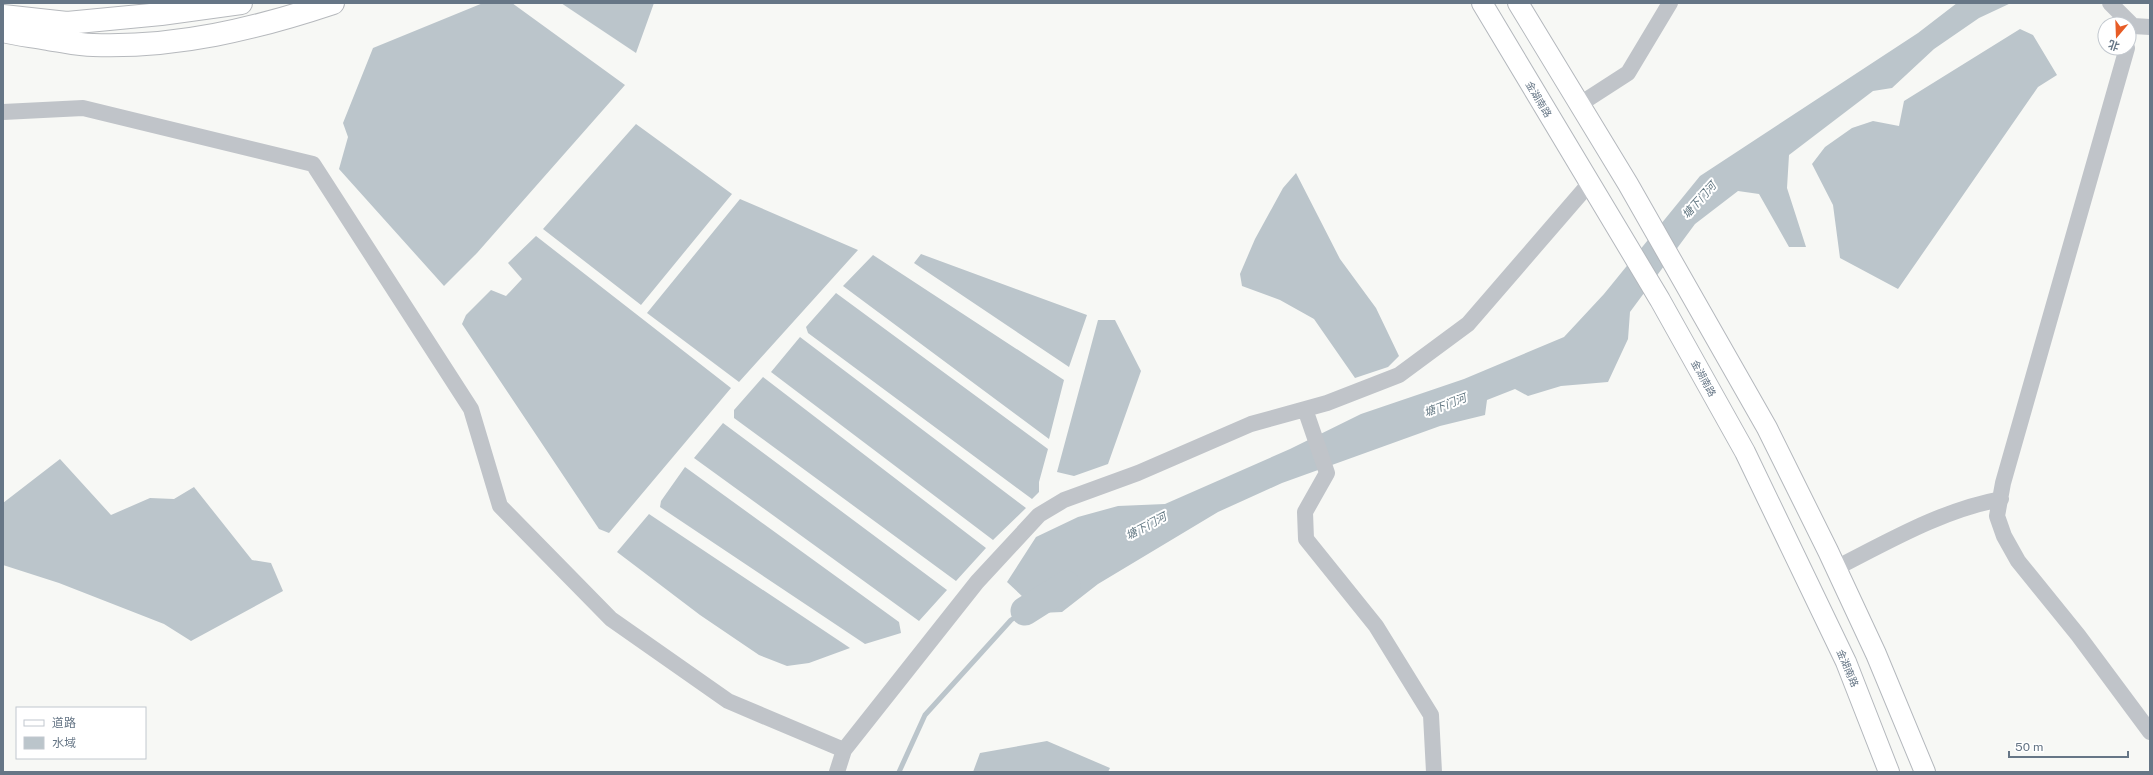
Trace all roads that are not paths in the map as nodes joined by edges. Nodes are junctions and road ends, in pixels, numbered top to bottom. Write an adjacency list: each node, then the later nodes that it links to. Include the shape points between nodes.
1 (241, 3): 10 (highway)
2 (333, 3): 15 (highway, via 284,19 186,40 143,45)
3 (1482, 3): 19 (main road, 金湖南路)
4 (1518, 3): 17 (main road)
5 (1670, 3): 17 (street, via 1628,73)
6 (2110, 3): 9 (street)
7 (3, 5): 10 (highway)
8 (3, 16): 10 (highway)
9 (2119, 16)
10 (67, 23)
11 (2150, 27): 13 (street)
12 (3, 31): 15 (highway)
13 (2137, 31)
14 (3, 45): 15 (highway)
15 (91, 45)
16 (2125, 56): 21 (street, via 2003,483)
17 (1580, 104): 22 (main road, via 1767,428)
18 (3, 112): 24 (street, via 83,108 313,164 471,409 500,506 610,619 728,701)
19 (1589, 184): 20 (street, via 1468,324 1398,375); 27 (main road, 金湖南路, via 1660,300 1745,452 1846,662)
20 (1305, 410): 24 (street, via 1251,424 1138,473 1064,500 1039,515 977,582); 26 (street, via 1327,473 1305,512 1306,539 1376,626 1431,715)
21 (2001, 498): 22 (street, via 1974,504 1918,527); 23 (street, via 1997,516 2018,562 2078,635)
22 (1836, 568): 28 (main road, via 1876,654)
23 (2150, 732)
24 (844, 750): 25 (street)
25 (837, 772)
26 (1434, 772)
27 (1889, 772)
28 (1925, 772)

